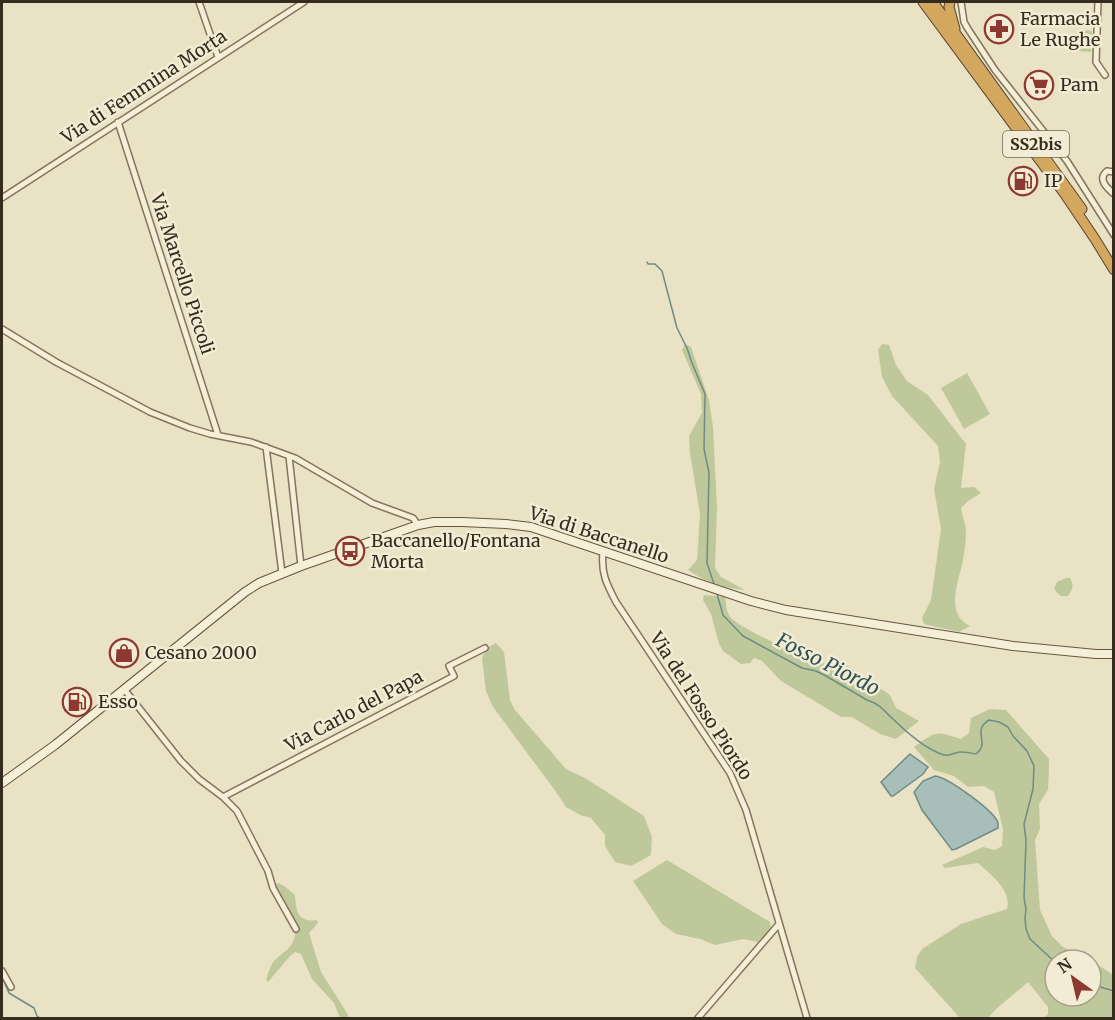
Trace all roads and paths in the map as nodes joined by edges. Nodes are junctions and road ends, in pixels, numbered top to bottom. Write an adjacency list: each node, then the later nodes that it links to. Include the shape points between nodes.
1 (199, 2): 9 (street)
2 (304, 2): 9 (street, Via di Femmina Morta)
3 (923, 2): 17 (highway, SS2bis, via 1064,193)
4 (933, 2): 8 (highway)
5 (950, 2): 8 (highway)
6 (960, 2): 15 (street, via 968,29 1067,161)
7 (1098, 2): 10 (street, via 1096,63)
8 (955, 32): 16 (highway, SS2bis)
9 (219, 57): 11 (street, Via di Femmina Morta)
10 (1105, 75)
11 (118, 122): 14 (street, Via di Femmina Morta); 19 (street, Via Marcello Piccoli)
12 (1113, 172): 13 (street, via 1107,171 1102,178)
13 (1113, 194)
14 (2, 198)
15 (1113, 232)
16 (1113, 258)
17 (1113, 270)
18 (2, 329): 19 (street, via 150,412)
19 (218, 435): 20 (street)
20 (266, 447): 21 (street); 25 (street)
21 (289, 456): 22 (street, via 372,503 413,518); 24 (street)
22 (418, 525): 23 (street, Via di Baccanello, via 520,525); 24 (street, Via di Baccanello)
23 (603, 552): 27 (street, Via di Baccanello, via 786,610 1012,646); 31 (street, Via del Fosso Piordo, via 603,573 616,602 735,783)
24 (301, 566): 25 (street, Via di Baccanello)
25 (282, 573): 28 (street, Via di Baccanello, via 245,592)
26 (485, 648): 30 (street, Via Carlo del Papa, via 449,666 454,676)
27 (1113, 654)
28 (124, 689): 29 (street, Via di Baccanello); 30 (street, via 185,765)
29 (2, 783)
30 (224, 797): 32 (street, via 238,813)
31 (779, 924): 35 (street); 36 (street, Via del Fosso Piordo)
32 (296, 929)
33 (2, 971): 34 (street)
34 (11, 987)
35 (699, 1018)
36 (807, 1018)

